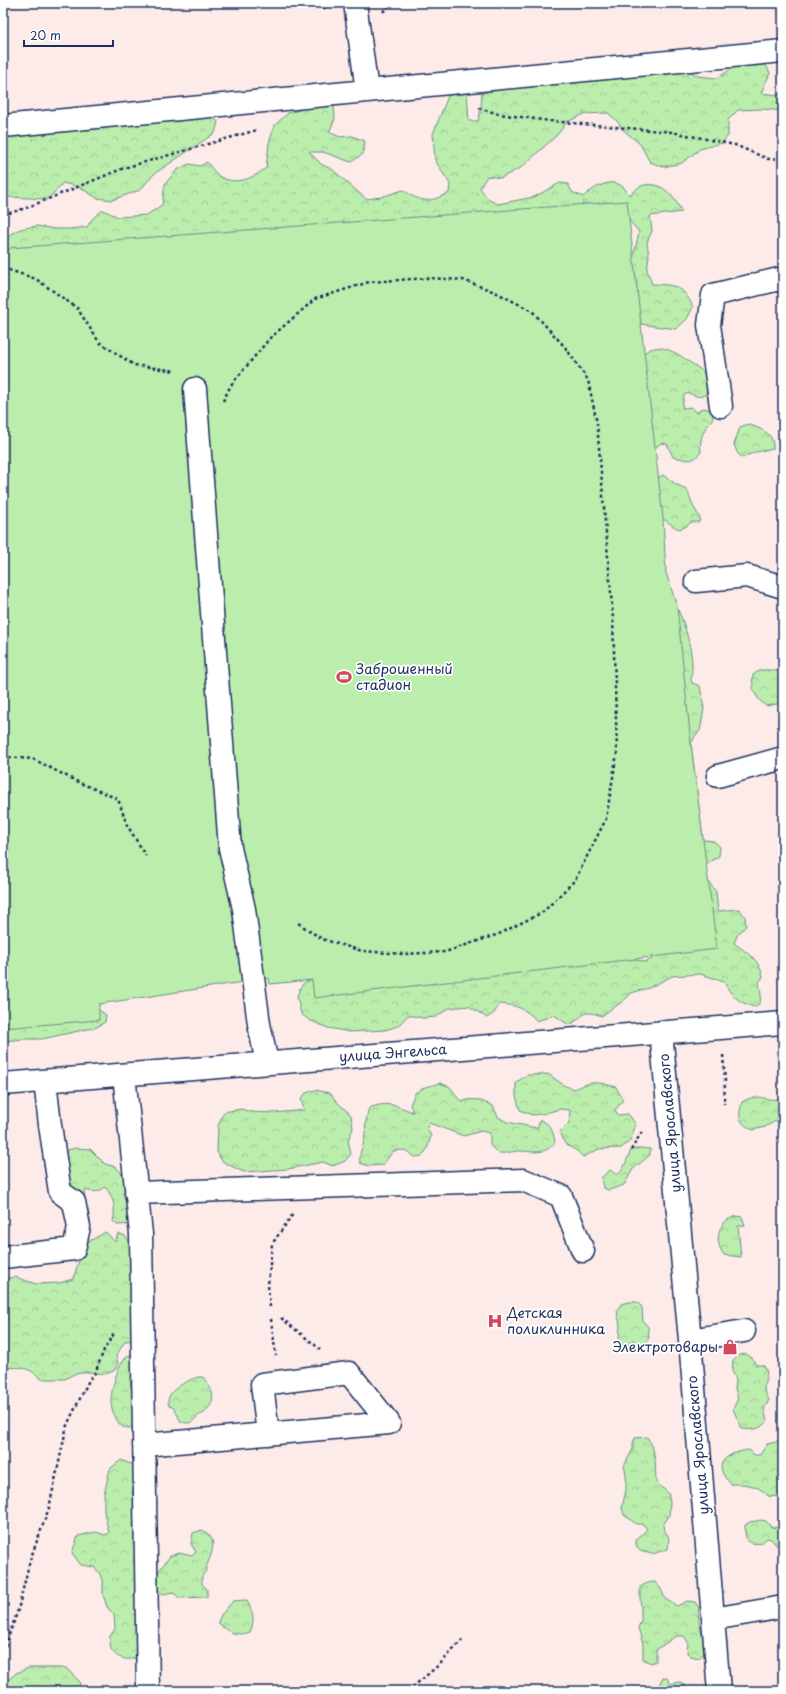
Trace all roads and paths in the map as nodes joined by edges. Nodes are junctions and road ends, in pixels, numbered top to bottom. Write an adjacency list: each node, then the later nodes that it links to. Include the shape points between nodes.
1 (355, 3): 3 (street)
2 (783, 52): 3 (street)
3 (367, 91): 5 (street)
4 (475, 108): 7 (path, via 536,119 672,132 735,145 768,159)
5 (3, 126)
6 (261, 129): 8 (path, via 124,168)
7 (783, 158)
8 (3, 215)
9 (3, 268): 11 (path, via 36,279 77,308 99,342 134,365 175,370 189,375)
10 (783, 282): 13 (street, via 779,279 713,295 709,325)
11 (195, 389): 24 (street, via 230,848 244,909 259,1024)
12 (222, 403): 20 (path, via 231,385 270,338 315,299 369,282 427,278 464,280 532,311 565,347 588,380 597,423 613,618 617,753 606,819 575,880 543,912 499,934 445,952 403,954 362,951 322,939)
13 (721, 406)
14 (696, 581): 15 (street, via 747,576)
15 (783, 587)
16 (3, 757): 19 (path, via 33,759 118,799 127,825)
17 (783, 758): 18 (street)
18 (718, 776)
19 (146, 856)
20 (298, 923)
21 (783, 1022): 22 (street, улица Энгельса)
22 (721, 1028): 23 (street, улица Энгельса); 28 (path)
23 (661, 1032): 24 (street, улица Энгельса); 38 (street, улица Ярославского)
24 (267, 1063): 25 (street, улица Энгельса)
25 (124, 1075): 26 (street, улица Энгельса); 29 (street)
26 (45, 1081): 27 (street, улица Энгельса); 32 (street, via 60,1192 74,1202 79,1227 74,1249)
27 (3, 1084)
28 (724, 1104)
29 (136, 1193): 31 (street, via 523,1180 561,1196); 33 (street)
30 (297, 1208): 34 (path, via 272,1244 268,1285)
31 (583, 1251)
32 (3, 1257)
33 (142, 1304): 42 (street); 46 (path, via 123,1319 104,1350 67,1425 49,1508 30,1560 18,1610)
34 (270, 1307)
35 (281, 1318): 39 (path)
36 (271, 1319): 40 (path)
37 (744, 1331): 38 (street)
38 (690, 1340): 44 (street, улица Ярославского)
39 (349, 1373): 40 (street); 41 (street, via 389,1423)
40 (279, 1382): 41 (street, via 262,1384)
41 (268, 1434): 42 (street)
42 (144, 1445): 47 (street)
43 (783, 1607): 44 (street)
44 (713, 1619): 49 (street, улица Ярославского)
45 (463, 1639): 48 (path, via 440,1664)
46 (3, 1652)
47 (148, 1691)
48 (408, 1691)
49 (719, 1691)

